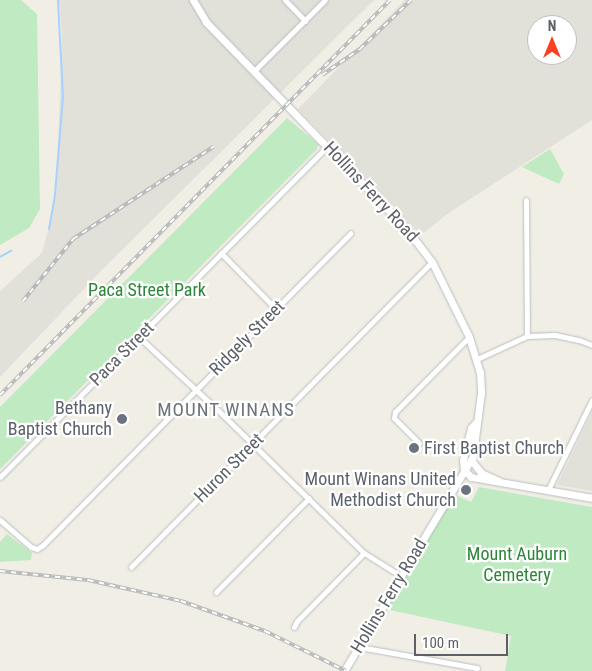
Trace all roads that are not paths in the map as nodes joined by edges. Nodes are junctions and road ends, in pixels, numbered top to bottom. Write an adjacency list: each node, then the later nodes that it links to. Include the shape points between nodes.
1 (193, 0): 5 (street, Hollins Ferry Road, via 206,22)
2 (285, 0): 4 (street)
3 (325, 0): 4 (street)
4 (305, 21): 5 (street)
5 (254, 71): 6 (street, Hollins Ferry Road)
6 (328, 146): 9 (street, Paca Street); 10 (street, Hollins Ferry Road, via 405,227)
7 (526, 200): 12 (street)
8 (351, 233): 11 (street, Ridgely Street)
9 (221, 254): 11 (street); 13 (street, Paca Street)
10 (432, 262): 14 (street, Hollins Ferry Road); 21 (street, Huron Street)
11 (276, 309): 17 (street, Ridgely Street)
12 (527, 336): 15 (street, via 556,335); 16 (street)
13 (139, 337): 17 (street); 24 (street, Paca Street)
14 (469, 337): 16 (street, Hollins Ferry Road); 20 (street, via 394,415)
15 (592, 345)
16 (477, 359): 19 (street, Hollins Ferry Road, via 482,388)
17 (195, 391): 21 (street); 29 (street, Ridgely Street, via 37,549)
18 (592, 400): 26 (street)
19 (477, 421): 22 (street, Hollins Ferry Road); 23 (street, Hollins Ferry Road, via 471,428)
20 (419, 443)
21 (252, 444): 27 (street); 31 (street, Huron Street)
22 (473, 461): 23 (street, Hollins Ferry Road); 25 (street, via 481,473)
23 (464, 470): 25 (street, via 475,479); 32 (street, Hollins Ferry Road)
24 (0, 477)
25 (499, 481): 26 (street)
26 (548, 490): 28 (street)
27 (309, 498): 30 (street); 33 (street)
28 (592, 498)
29 (0, 520)
30 (364, 553): 32 (street); 34 (street)
31 (131, 567)
32 (401, 576): 35 (street, Hollins Ferry Road)
33 (216, 592)
34 (294, 627)
35 (359, 647): 36 (street); 37 (street, Hollins Ferry Road)
36 (477, 668)
37 (344, 671)

